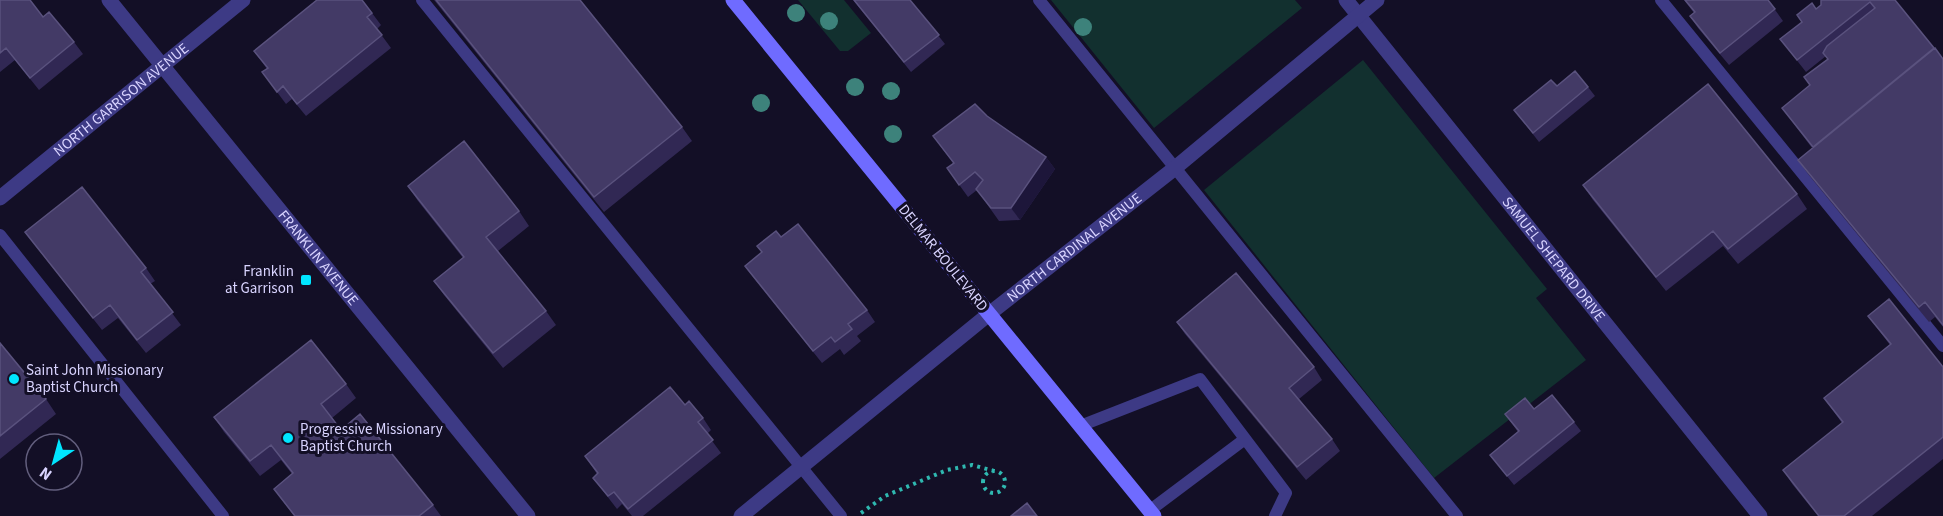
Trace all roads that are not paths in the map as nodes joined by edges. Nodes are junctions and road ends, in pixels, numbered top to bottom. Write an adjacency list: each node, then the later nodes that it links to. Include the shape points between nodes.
1 (109, 0): 10 (street, FRANKLIN AVENUE)
2 (243, 0): 10 (street, NORTH GARRISON AVENUE)
3 (422, 0): 18 (lane)
4 (733, 0): 14 (street, DELMAR BOULEVARD)
5 (1039, 0): 11 (lane)
6 (1346, 0): 9 (street, SAMUEL SHEPARD DRIVE)
7 (1377, 0): 9 (street, NORTH CARDINAL AVENUE)
8 (1661, 0): 15 (lane)
9 (1358, 15): 11 (street, NORTH CARDINAL AVENUE); 26 (street, SAMUEL SHEPARD DRIVE)
10 (162, 66): 12 (street, NORTH GARRISON AVENUE); 21 (street, FRANKLIN AVENUE)
11 (1175, 168): 14 (street, NORTH CARDINAL AVENUE); 25 (lane)
12 (0, 198)
13 (0, 236): 20 (lane)
14 (989, 314): 16 (street, DELMAR BOULEVARD); 18 (street, NORTH CARDINAL AVENUE)
15 (1943, 346)
16 (1080, 426): 17 (lane, via 1200,379); 19 (street, DELMAR BOULEVARD)
17 (1245, 439): 19 (lane); 24 (lane, via 1286,493)
18 (802, 467): 22 (street, NORTH CARDINAL AVENUE); 23 (lane)
19 (1152, 513)
20 (223, 516)
21 (528, 516)
22 (741, 516)
23 (841, 516)
24 (1275, 516)
25 (1457, 516)
26 (1760, 516)

